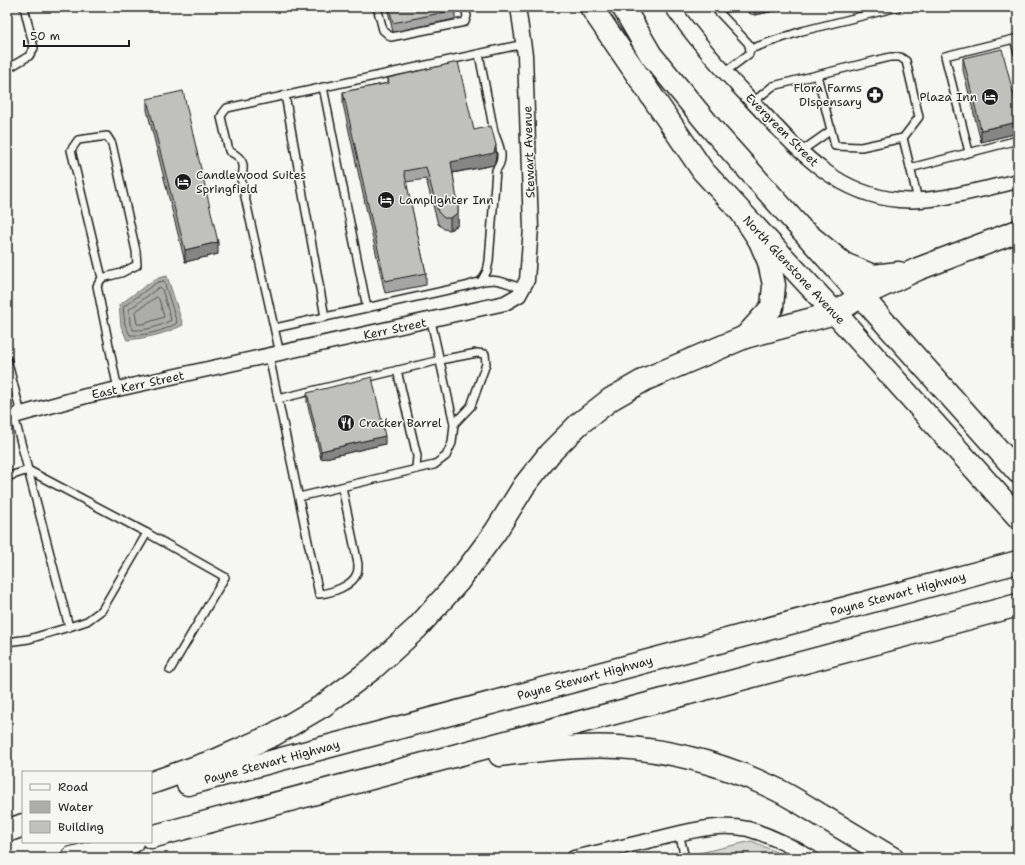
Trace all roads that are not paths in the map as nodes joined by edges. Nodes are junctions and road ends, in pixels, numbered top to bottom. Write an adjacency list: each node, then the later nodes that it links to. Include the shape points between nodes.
1 (24, 7): 14 (lane, via 34,48 29,56)
2 (377, 7): 3 (lane, via 383,30 391,37 465,22)
3 (465, 7)
4 (518, 7): 10 (street, Stewart Avenue)
5 (591, 7): 28 (main road, North Glenstone Avenue, via 703,171)
6 (623, 7): 30 (main road, via 651,55 712,129)
7 (672, 7): 15 (street, Evergreen Street)
8 (714, 7): 11 (lane, via 748,43)
9 (898, 7): 11 (lane, via 802,31)
10 (524, 44): 13 (lane); 34 (street, Stewart Avenue, via 531,228 527,280)
11 (750, 49): 15 (lane, via 749,54)
12 (1018, 53): 24 (lane, via 1014,38 945,56)
13 (479, 54): 17 (lane); 33 (lane, via 502,160 496,170 489,261)
14 (7, 69)
15 (725, 72): 19 (street, Evergreen Street)
16 (816, 75): 19 (lane, via 773,86); 20 (lane); 21 (lane, via 890,57 900,57 906,61 919,118)
17 (323, 87): 18 (lane); 36 (lane)
18 (285, 95): 38 (lane); 40 (lane, via 227,108 221,117 230,151 239,157 244,167 241,178)
19 (753, 102): 23 (street, Evergreen Street)
20 (830, 131): 21 (lane, via 835,146 861,147); 23 (lane)
21 (903, 138): 25 (lane)
22 (1018, 140): 24 (lane)
23 (800, 152): 27 (street, Evergreen Street, via 826,173 854,188 883,198)
24 (969, 152): 25 (lane)
25 (910, 168): 27 (lane)
26 (1018, 181): 27 (street, Evergreen Street)
27 (918, 200)
28 (743, 215): 37 (main road, North Glenstone Avenue); 41 (main road, via 760,241 769,262 774,284 772,307)
29 (1018, 231): 31 (main road)
30 (806, 234): 31 (main road, via 844,264 873,276); 35 (main road)
31 (918, 269): 35 (main road)
32 (102, 278): 32 (lane, via 137,265 112,144 107,136 78,140 71,150); 46 (lane, via 97,286)
33 (482, 280): 34 (lane, via 503,281); 36 (lane, via 466,286)
34 (521, 292): 39 (street, Kerr Street, via 505,303)
35 (861, 296): 37 (main road); 52 (main road)
36 (367, 308): 38 (lane)
37 (835, 314): 41 (main road); 56 (main road, North Glenstone Avenue)
38 (325, 317): 40 (lane)
39 (431, 320): 42 (street, Kerr Street); 44 (lane)
40 (275, 328): 42 (lane)
41 (745, 337): 63 (main road, via 646,379 611,399 579,424 537,469 458,582 417,628 372,669 324,705 273,735 220,759)
42 (275, 355): 46 (street, East Kerr Street); 47 (lane)
43 (7, 359): 48 (lane)
44 (440, 360): 45 (lane); 49 (lane); 49 (lane, via 477,353 485,354 486,364 471,406)
45 (397, 370): 47 (lane); 51 (lane, via 417,456)
46 (118, 390): 48 (street, East Kerr Street)
47 (278, 399): 55 (lane)
48 (14, 416): 50 (lane)
49 (454, 424): 51 (lane, via 452,442 446,456 434,465)
50 (28, 470): 53 (lane); 57 (lane); 60 (lane)
51 (416, 470): 54 (lane)
52 (1018, 472)
53 (7, 477)
54 (342, 487): 55 (lane); 55 (lane, via 358,564 357,573 350,582 328,593 319,594)
55 (299, 497)
56 (1018, 517)
57 (147, 533): 60 (lane, via 102,610 88,621); 62 (lane, via 225,577)
58 (1018, 562): 64 (main road, Payne Stewart Highway)
59 (1018, 605): 65 (main road)
60 (69, 627): 61 (lane, via 29,639)
61 (7, 642)
62 (170, 670)
63 (152, 782)
64 (152, 794)
65 (315, 794): 69 (main road); 75 (main road, via 397,773 475,759 554,750 618,747 692,759 767,785)
66 (22, 827): 67 (main road)
67 (7, 832)
68 (679, 833): 71 (street, via 713,827 747,829 780,840); 72 (street); 74 (lane)
69 (152, 837)
70 (128, 843): 73 (main road)
71 (805, 856)
72 (579, 857)
73 (72, 858)
74 (684, 858)
75 (892, 858)

